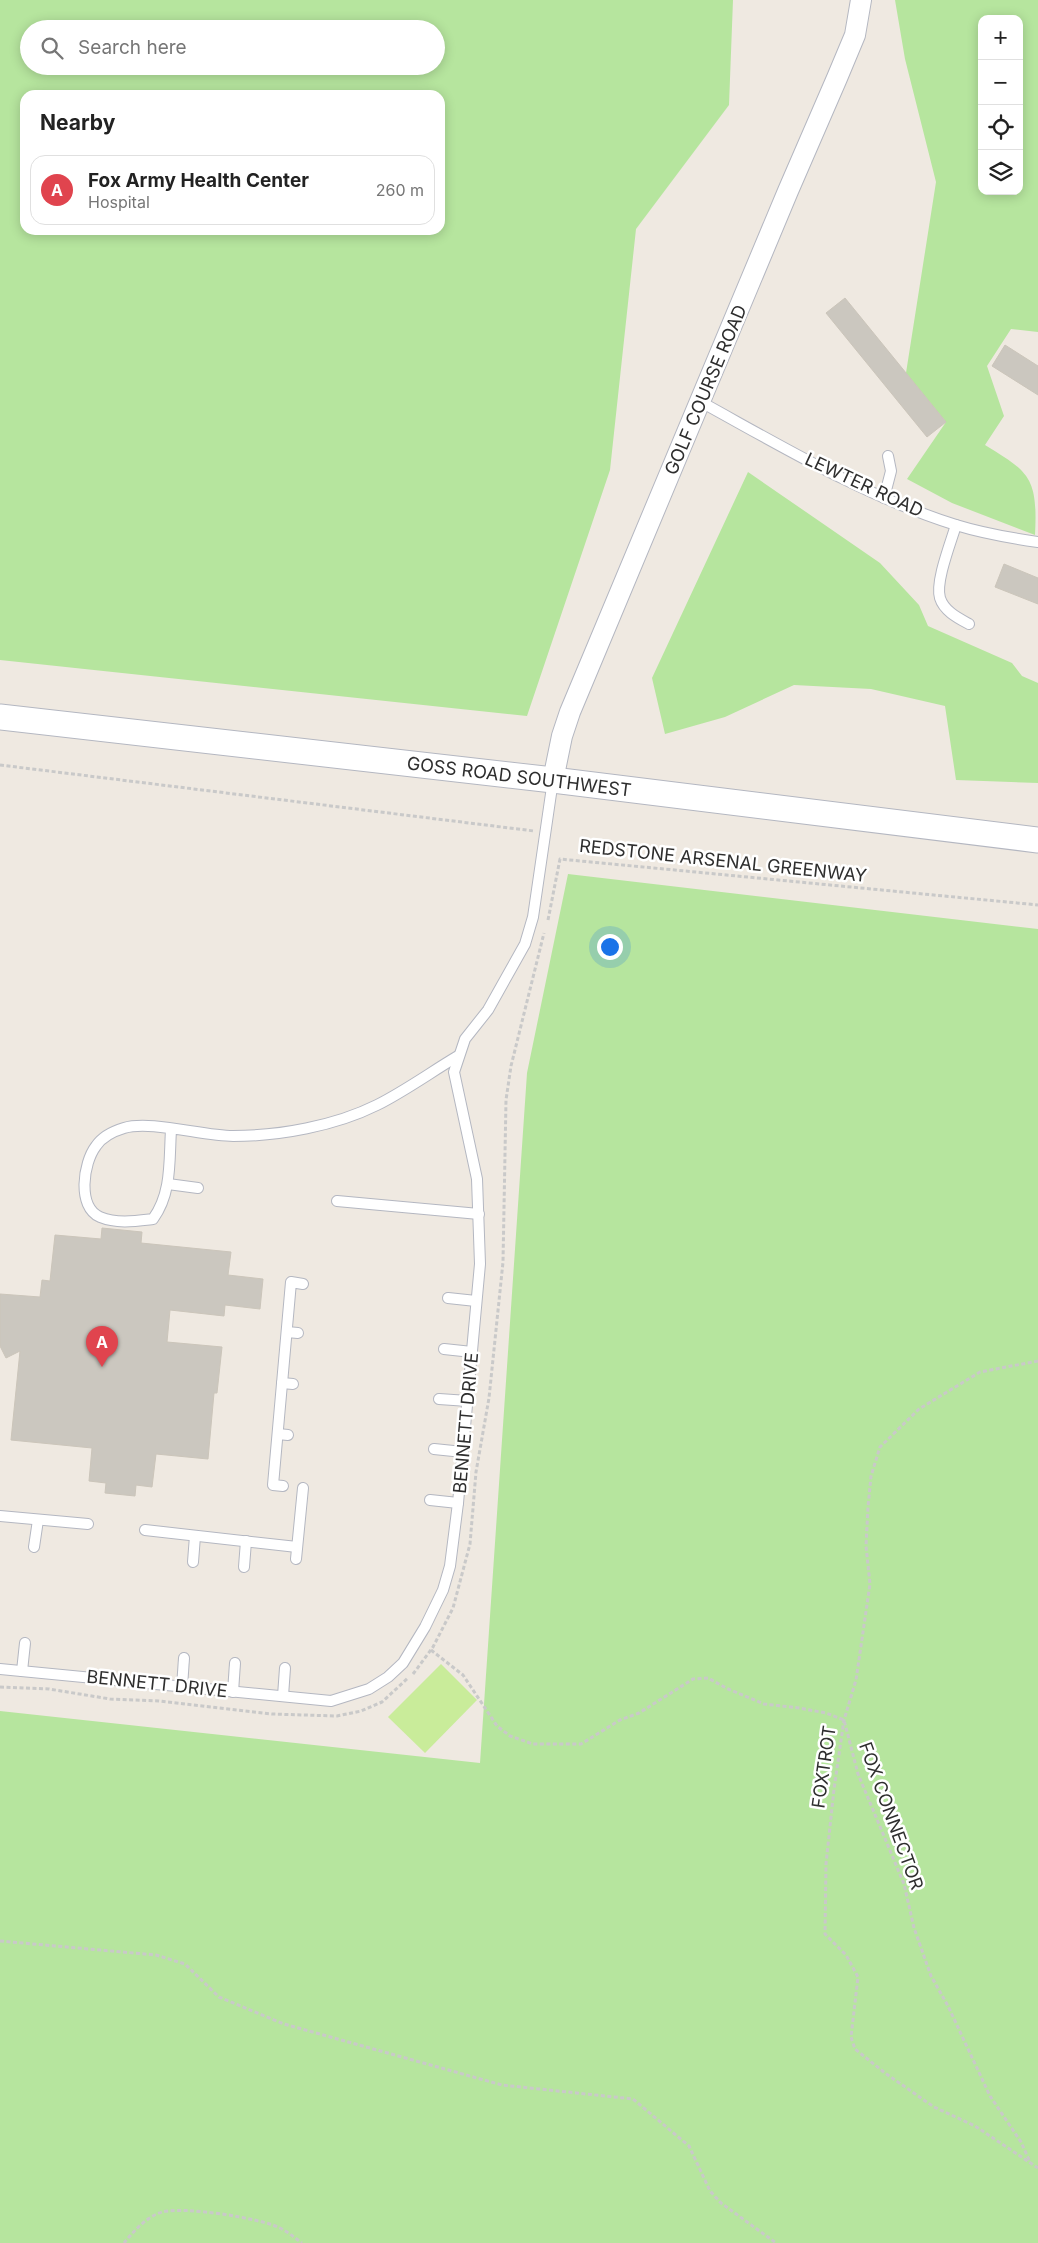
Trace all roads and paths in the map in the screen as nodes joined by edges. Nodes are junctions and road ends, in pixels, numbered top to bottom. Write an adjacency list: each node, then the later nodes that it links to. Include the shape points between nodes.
1 (861, 0): 2 (street, GOLF COURSE ROAD, via 855,35)
2 (701, 402): 4 (lane, LEWTER ROAD); 10 (street, GOLF COURSE ROAD, via 570,712)
3 (888, 456): 4 (lane, via 891,471)
4 (884, 498): 5 (lane, LEWTER ROAD)
5 (956, 525): 6 (lane, LEWTER ROAD); 7 (lane, via 939,586 940,598 954,616)
6 (1038, 542)
7 (969, 624)
8 (0, 716): 10 (street, GOSS ROAD SOUTHWEST)
9 (0, 765): 11 (path)
10 (554, 780): 11 (lane, BENNETT DRIVE); 12 (street, GOSS ROAD SOUTHWEST)
11 (547, 833): 14 (lane, BENNETT DRIVE, via 533,917 525,944 488,1010 465,1039)
12 (1038, 840)
13 (1038, 905): 50 (path, REDSTONE ARSENAL GREENWAY, via 560,859 511,1066 506,1100 503,1262 470,1544 453,1608)
14 (458, 1056): 15 (lane, via 376,1105 314,1128 233,1136); 19 (lane, BENNETT DRIVE, via 454,1072 456,1089 477,1179)
15 (171, 1130): 16 (lane); 16 (lane, via 141,1125 106,1136 95,1146 89,1164 85,1200 89,1209 99,1216 132,1222 153,1219 163,1205)
16 (168, 1184): 17 (lane)
17 (198, 1188)
18 (337, 1201): 19 (lane)
19 (479, 1214): 22 (lane, BENNETT DRIVE, via 480,1264)
20 (303, 1284): 23 (lane, via 291,1282)
21 (448, 1298): 22 (lane)
22 (476, 1301): 26 (lane, BENNETT DRIVE)
23 (287, 1332): 24 (lane); 28 (lane)
24 (298, 1334)
25 (444, 1349): 26 (lane)
26 (472, 1352): 31 (lane, BENNETT DRIVE)
27 (1038, 1361): 60 (path, FOXTROT, via 980,1372 919,1409 880,1447 871,1476 868,1507 866,1546 870,1584 856,1680)
28 (282, 1383): 29 (lane); 34 (lane, via 283,1434 273,1485)
29 (293, 1384)
30 (439, 1399): 31 (lane)
31 (468, 1401): 33 (lane, BENNETT DRIVE)
32 (434, 1449): 33 (lane)
33 (463, 1452): 37 (lane, BENNETT DRIVE)
34 (283, 1486)
35 (302, 1488): 45 (lane)
36 (430, 1500): 37 (lane)
37 (458, 1503): 59 (lane, BENNETT DRIVE, via 450,1566 443,1590 403,1663 369,1689 331,1701)
38 (0, 1516): 39 (lane)
39 (38, 1520): 40 (lane); 44 (lane)
40 (88, 1524)
41 (145, 1530): 42 (lane)
42 (196, 1536): 43 (lane); 47 (lane)
43 (246, 1541): 45 (lane); 48 (lane)
44 (34, 1547)
45 (297, 1547): 46 (lane)
46 (296, 1559)
47 (193, 1562)
48 (244, 1568)
49 (25, 1643): 55 (lane)
50 (431, 1650): 56 (path, REDSTONE ARSENAL GREENWAY, via 416,1670 382,1702 337,1716 272,1714 151,1700 110,1699 49,1689); 60 (path, via 463,1675 497,1726 510,1736 533,1744 581,1744 693,1679 708,1678 764,1704 826,1713)
51 (184, 1658): 57 (lane)
52 (235, 1663): 58 (lane)
53 (286, 1668): 59 (lane)
54 (0, 1669): 55 (lane, BENNETT DRIVE)
55 (22, 1671): 57 (lane, BENNETT DRIVE)
56 (0, 1687)
57 (182, 1687): 58 (lane, BENNETT DRIVE)
58 (233, 1692): 59 (lane, BENNETT DRIVE)
59 (283, 1696)
60 (844, 1720): 62 (path, FOX CONNECTOR, via 858,1774 904,1884 914,1928 931,1976 990,2096 1021,2142); 62 (path, FOXTROT, via 826,1864 825,1934 846,1955 858,1977 852,2037 855,2049 934,2107 975,2126)
61 (0, 1941): 66 (path, via 156,1955 185,1964 220,1997 284,2024 502,2085 634,2099 688,2146 710,2191 721,2203)
62 (1030, 2162): 63 (path, FOXTROT)
63 (1038, 2168)
64 (124, 2243): 65 (path, via 138,2226 163,2212 196,2211 256,2219 280,2228)
65 (302, 2243)
66 (776, 2243)

